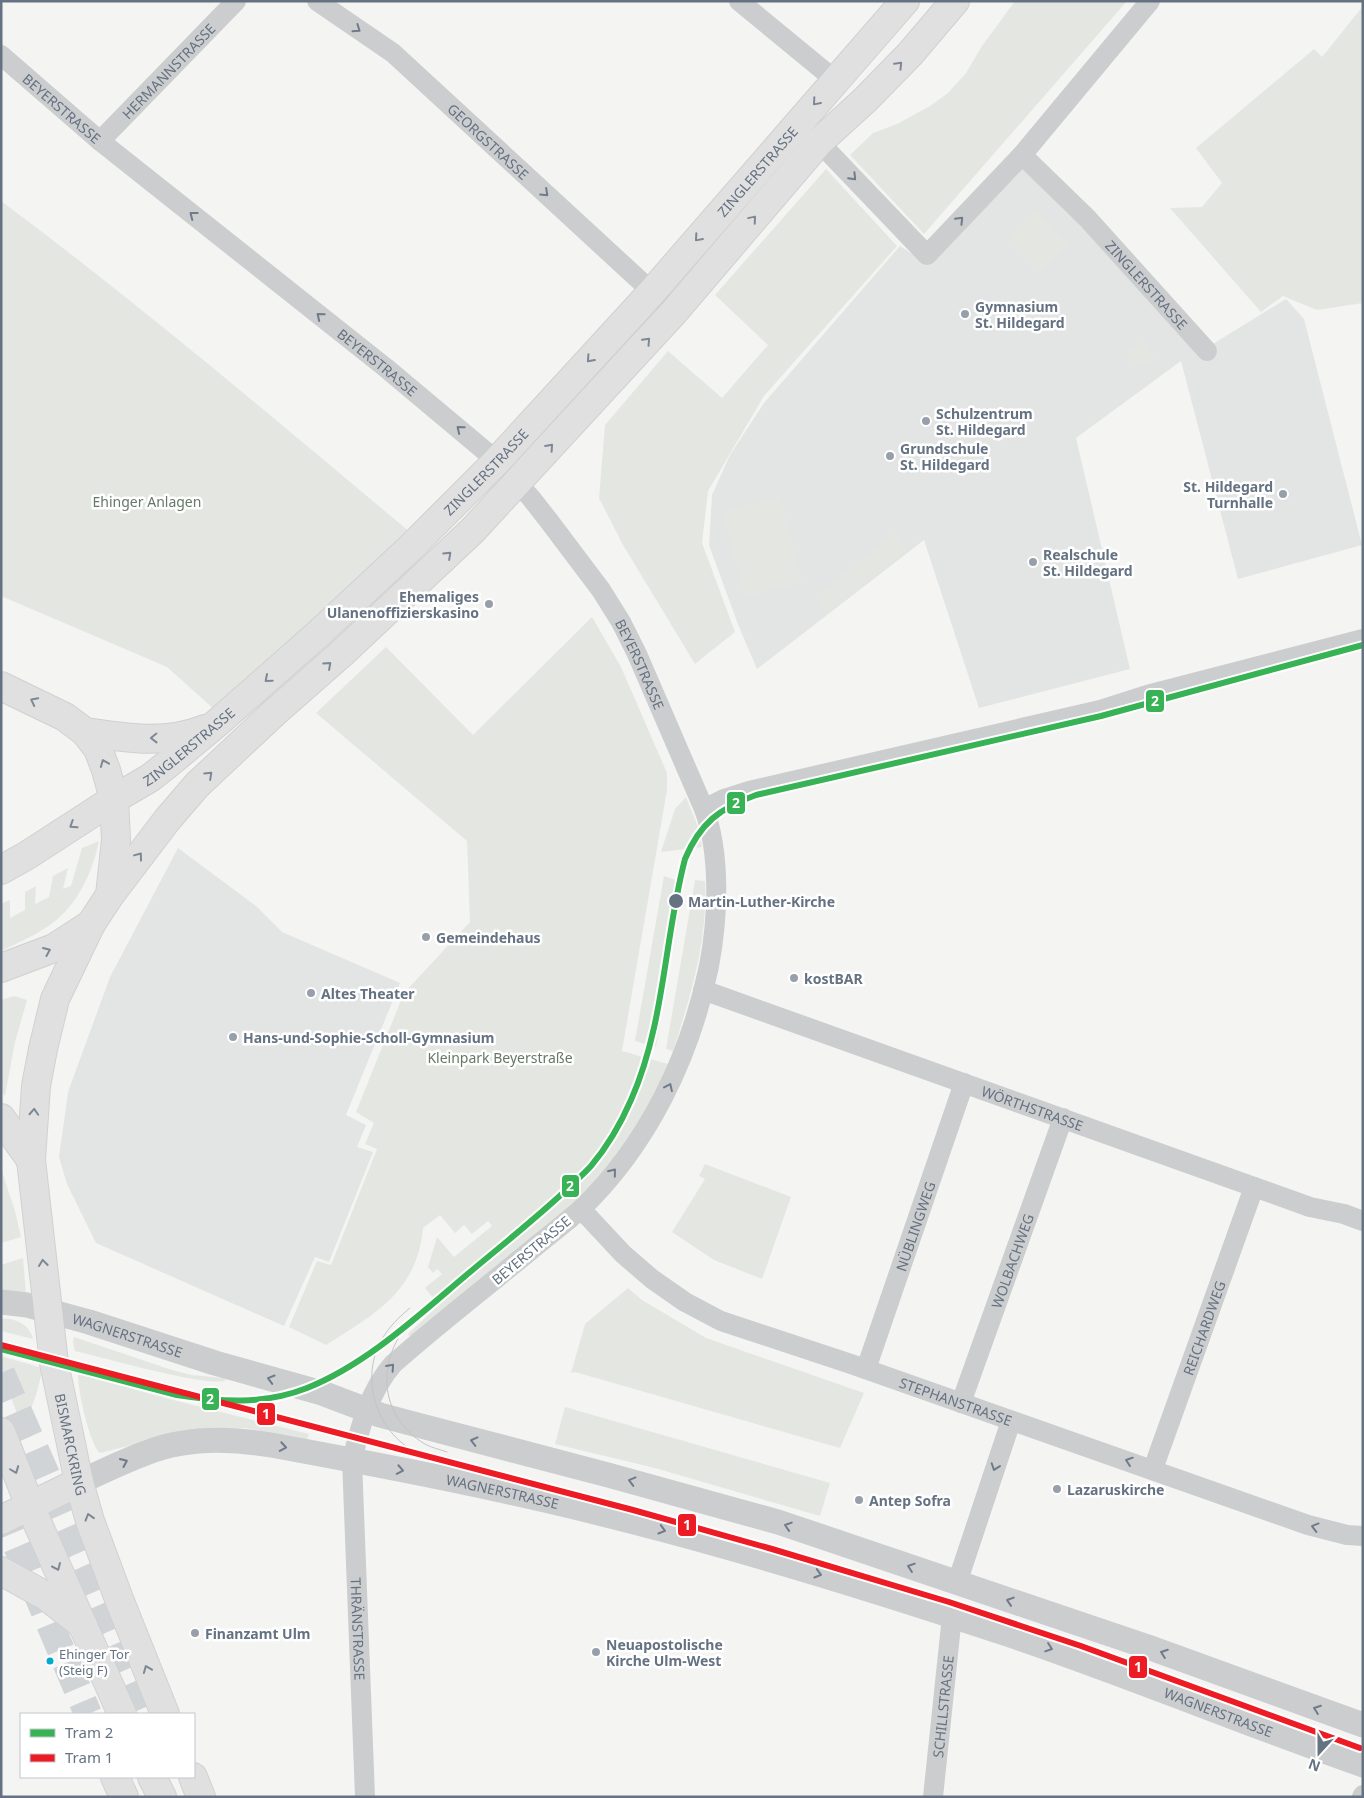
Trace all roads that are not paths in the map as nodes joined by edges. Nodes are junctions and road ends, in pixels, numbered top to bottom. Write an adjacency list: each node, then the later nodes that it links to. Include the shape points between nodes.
1 (236, 1): 9 (street, HERMANNSTRASSE)
2 (317, 1): 12 (street, GEORGSTRASSE, one-way to 12, via 393,54)
3 (739, 1): 8 (street)
4 (905, 1): 8 (main road, ZINGLERSTRASSE)
5 (955, 1): 10 (main road, ZINGLERSTRASSE, one-way to 5, via 904,60)
6 (1150, 1): 11 (street, ZINGLERSTRASSE)
7 (1, 55): 9 (street, BEYERSTRASSE)
8 (835, 80): 12 (main road, ZINGLERSTRASSE, one-way to 12)
9 (100, 141): 15 (street, BEYERSTRASSE, one-way to 9)
10 (819, 142): 11 (street, ZINGLERSTRASSE, one-way to 11, via 927,255); 13 (main road, ZINGLERSTRASSE, one-way to 10)
11 (1022, 155): 14 (street, ZINGLERSTRASSE, via 1087,218)
12 (652, 292): 13 (street, GEORGSTRASSE); 15 (main road, ZINGLERSTRASSE, one-way to 15)
13 (674, 312): 16 (main road, ZINGLERSTRASSE, one-way to 13)
14 (1206, 351)
15 (497, 461): 16 (street, BEYERSTRASSE); 19 (main road, ZINGLERSTRASSE, one-way to 19, via 407,551)
16 (517, 483): 22 (street, BEYERSTRASSE, via 589,574 621,622); 24 (main road, ZINGLERSTRASSE, one-way to 16, via 198,785 454,549)
17 (1363, 639): 22 (street, via 1100,710 749,791)
18 (1, 686): 20 (main road, one-way to 18, via 65,717)
19 (218, 724): 20 (main road, one-way to 20, via 172,738 140,739); 21 (main road, ZINGLERSTRASSE, via 150,778)
20 (85, 732): 21 (main road, one-way to 20, via 98,749)
21 (114, 799): 23 (main road, ZINGLERSTRASSE, one-way to 23); 24 (main road, via 116,840)
22 (704, 809): 27 (street, BEYERSTRASSE, via 712,837 715,868 714,932)
23 (1, 870)
24 (110, 895): 25 (main road, ZINGLERSTRASSE)
25 (92, 924): 26 (main road, one-way to 25, via 54,948); 31 (main road, BISMARCKRING, one-way to 25, via 36,1086 50,1016 55,999)
26 (1, 968)
27 (703, 990): 28 (street, WÖRTHSTRASSE); 33 (street, BEYERSTRASSE, one-way to 27, via 624,1159 656,1112 680,1061)
28 (964, 1083): 30 (street, WÖRTHSTRASSE); 37 (street, NÜBLINGWEG)
29 (1, 1118): 31 (main road)
30 (1063, 1118): 32 (street, WÖRTHSTRASSE); 38 (street, WOLBACHWEG)
31 (31, 1160): 36 (main road, BISMARCKRING, one-way to 31)
32 (1254, 1187): 34 (street, WÖRTHSTRASSE); 43 (street, REICHARDWEG)
33 (581, 1208): 37 (street, STEPHANSTRASSE, via 637,1267 703,1312); 39 (street, BEYERSTRASSE, one-way to 33, via 382,1379 393,1364)
34 (1363, 1221)
35 (1, 1302): 36 (street, WAGNERSTRASSE, via 27,1304)
36 (48, 1311): 39 (street, WAGNERSTRASSE, one-way to 36, via 322,1393); 44 (main road, BISMARCKRING, via 54,1363)
37 (866, 1369): 38 (street, STEPHANSTRASSE)
38 (961, 1403): 40 (street, STEPHANSTRASSE)
39 (368, 1410): 42 (street); 49 (street, WAGNERSTRASSE, one-way to 39, via 778,1522)
40 (1011, 1421): 43 (street, STEPHANSTRASSE, one-way to 40); 49 (street, one-way to 49)
41 (1, 1432): 45 (main road, one-way to 45)
42 (352, 1460): 44 (street, WAGNERSTRASSE, one-way to 42, via 148,1452 192,1442 256,1442); 50 (street, WAGNERSTRASSE, one-way to 50, via 442,1477 631,1521); 62 (street, THRÄNSTRASSE)
43 (1153, 1469): 47 (street, STEPHANSTRASSE, one-way to 43, via 1308,1525)
44 (79, 1482): 45 (main road, WAGNERSTRASSE); 53 (main road, BISMARCKRING, one-way to 44, via 90,1521)
45 (30, 1506): 46 (main road, WAGNERSTRASSE); 51 (main road, one-way to 51)
46 (1, 1520)
47 (1363, 1536)
48 (1, 1571): 51 (main road, via 46,1596)
49 (957, 1583): 54 (street, WAGNERSTRASSE, one-way to 49, via 1148,1647)
50 (952, 1616): 55 (street, WAGNERSTRASSE, one-way to 55, via 1103,1667); 63 (street, SCHILLSTRASSE)
51 (83, 1625): 52 (main road)
52 (122, 1713)
53 (165, 1713)
54 (1363, 1725)
55 (1363, 1765)
56 (115, 1778): 59 (main road)
57 (152, 1778): 60 (main road)
58 (193, 1778): 61 (main road)
59 (124, 1797)
60 (162, 1797)
61 (201, 1797)
62 (365, 1797)
63 (933, 1797)

